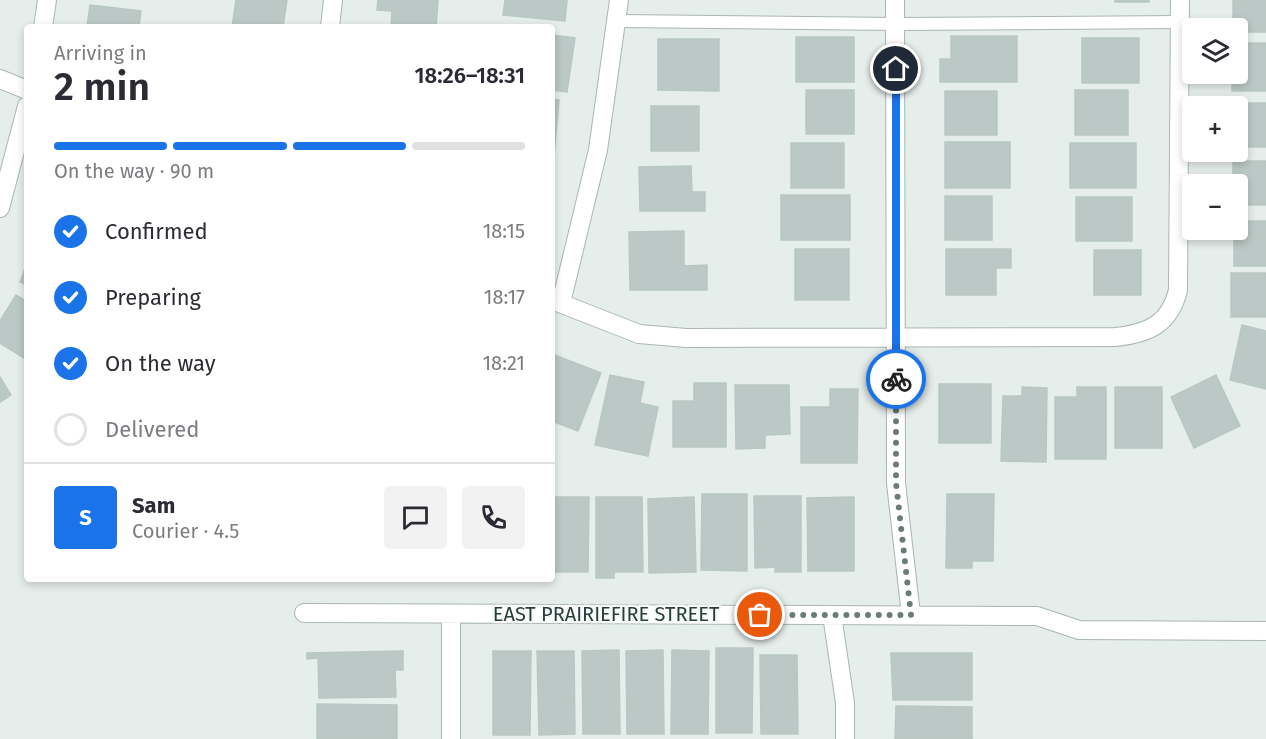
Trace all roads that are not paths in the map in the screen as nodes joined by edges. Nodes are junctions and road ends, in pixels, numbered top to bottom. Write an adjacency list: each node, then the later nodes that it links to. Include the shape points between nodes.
1 (47, 0): 8 (street)
2 (333, 0): 9 (street)
3 (619, 0): 6 (street)
4 (896, 0): 10 (street)
5 (1180, 0): 7 (street)
6 (616, 21): 10 (lane); 15 (street, via 598,150)
7 (1180, 22): 10 (lane); 16 (street, via 1178,290 1175,306 1163,322 1149,330 1115,337)
8 (43, 24)
9 (330, 24)
10 (896, 24): 16 (street)
11 (0, 79): 12 (street)
12 (24, 89)
13 (24, 117): 14 (street)
14 (0, 208)
15 (556, 302): 16 (street, via 639,334 686,338)
16 (896, 337): 20 (street, via 896,483)
17 (304, 613): 18 (street, EAST PRAIRIEFIRE STREET)
18 (451, 614): 19 (street, EAST PRAIRIEFIRE STREET); 22 (street)
19 (832, 615): 20 (street, EAST PRAIRIEFIRE STREET); 23 (street, via 845,703)
20 (911, 615): 21 (street, EAST PRAIRIEFIRE STREET, via 1037,616 1079,630)
21 (1266, 631)
22 (451, 739)
23 (845, 739)

